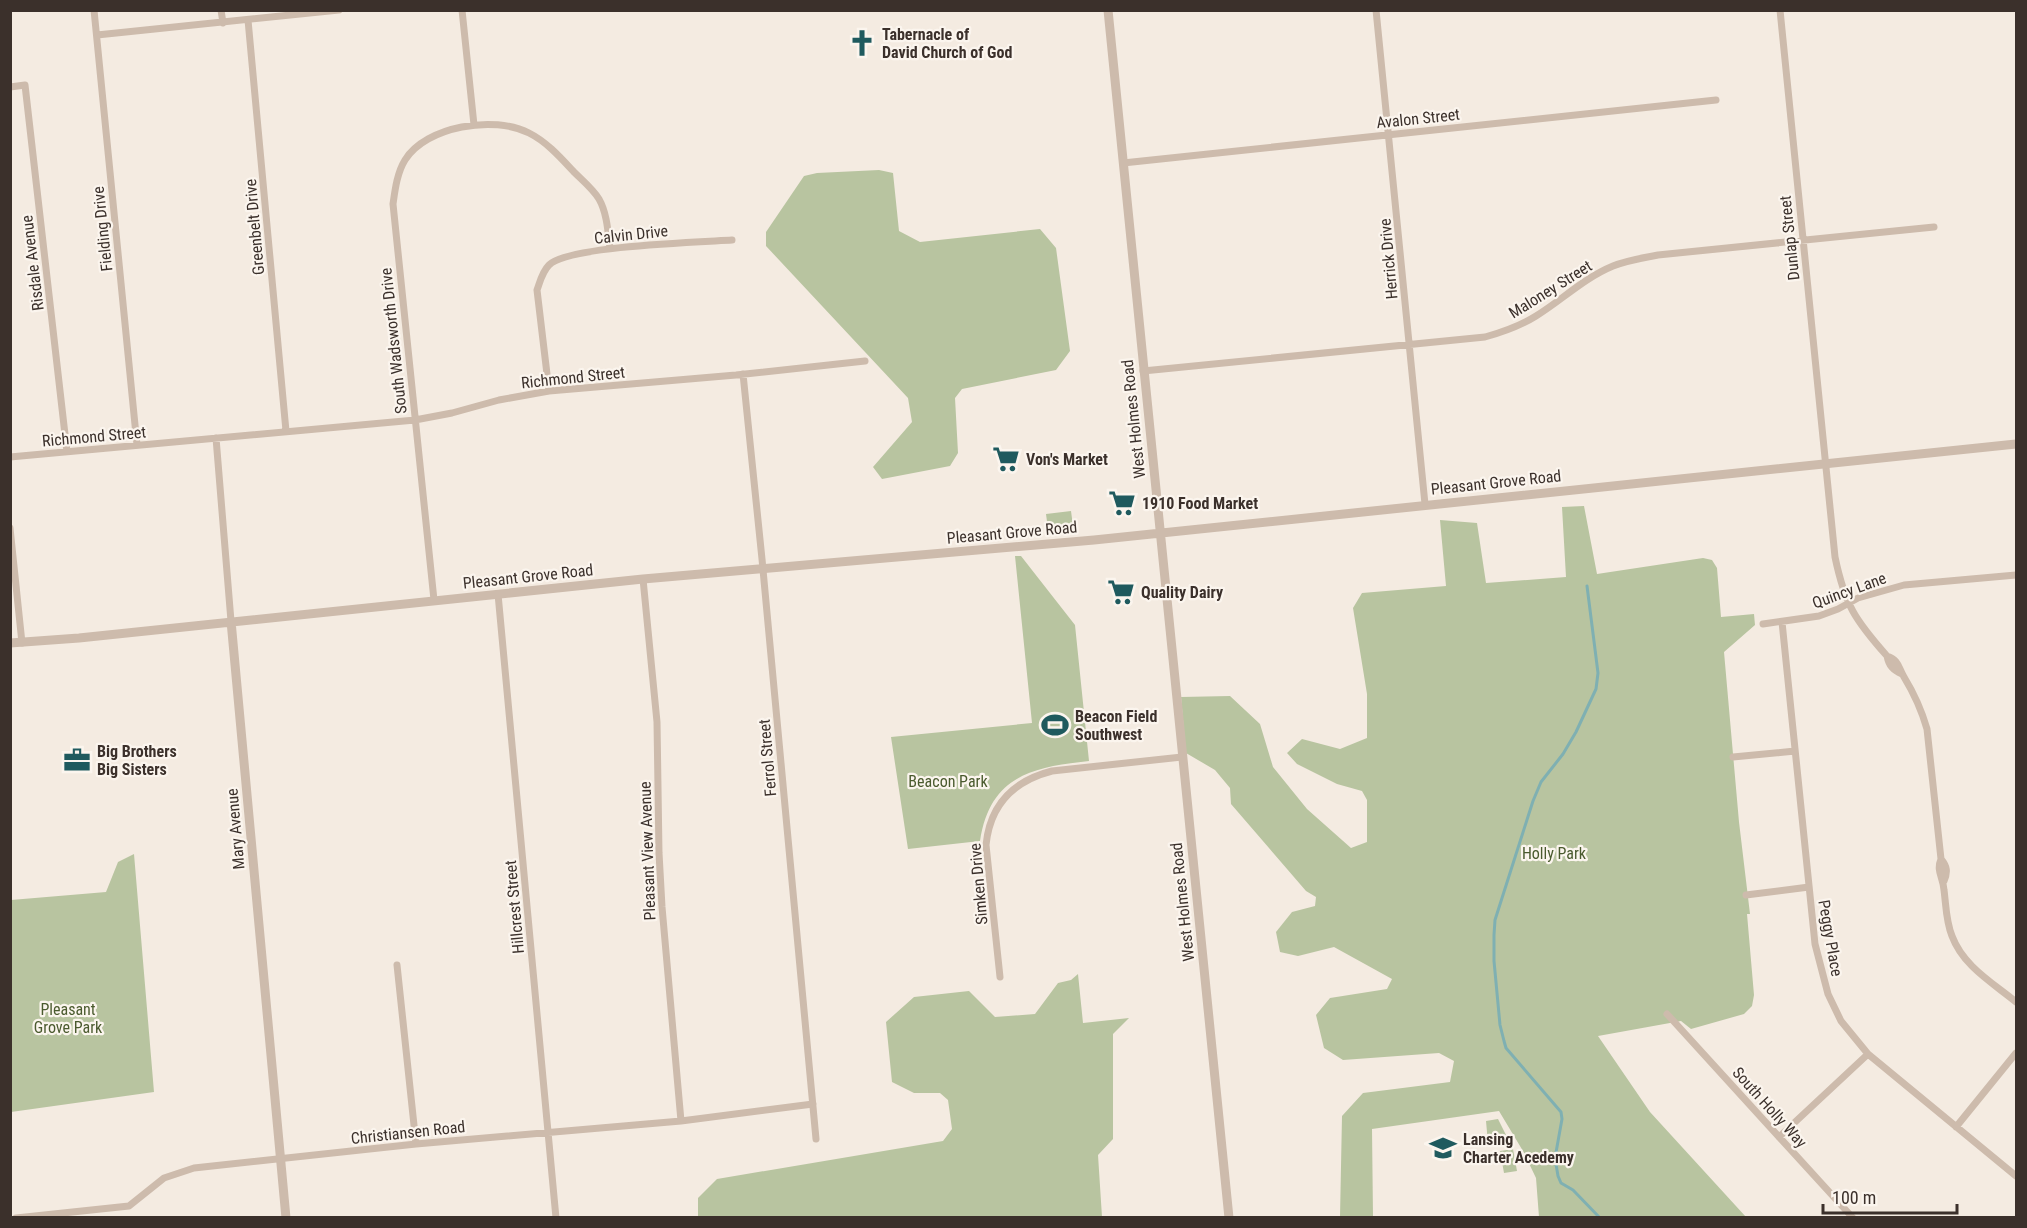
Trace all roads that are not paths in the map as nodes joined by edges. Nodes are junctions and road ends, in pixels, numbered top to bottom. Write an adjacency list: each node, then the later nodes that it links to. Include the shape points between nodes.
1 (94, 10): 10 (street, Fielding Drive)
2 (221, 10): 9 (street)
3 (339, 10): 8 (street)
4 (462, 10): 13 (street)
5 (1108, 10): 15 (street, West Holmes Road)
6 (1376, 10): 14 (street, Herrick Drive)
7 (1780, 10): 18 (street, Dunlap Street)
8 (248, 20): 9 (street); 26 (street, Greenbelt Drive)
9 (223, 22): 10 (street)
10 (97, 35): 29 (street, Fielding Drive)
11 (10, 87): 30 (street, Risdale Avenue, via 25,86)
12 (1716, 100): 14 (street, Avalon Street)
13 (474, 125): 19 (street, South Wadsworth Drive, via 514,127 549,147 598,199); 25 (street, South Wadsworth Drive, via 435,134 421,142 404,160 397,180 393,204)
14 (1389, 135): 15 (street, Avalon Street); 20 (street, Herrick Drive)
15 (1123, 163): 22 (street, West Holmes Road)
16 (1934, 226): 18 (street, Maloney Street)
17 (732, 240): 19 (street, Calvin Drive)
18 (1802, 241): 20 (street, Maloney Street, via 1631,260 1591,278 1537,316 1503,332); 32 (street, Dunlap Street)
19 (610, 248): 24 (street, Calvin Drive, via 565,257 550,264 541,278 537,290)
20 (1409, 344): 22 (street, Maloney Street); 33 (street, Herrick Drive)
21 (865, 361): 23 (street, Richmond Street)
22 (1143, 371): 35 (street, West Holmes Road)
23 (743, 374): 24 (street, Richmond Street); 36 (street, Ferrol Street)
24 (549, 391): 25 (street, Richmond Street)
25 (415, 420): 26 (street, Richmond Street); 40 (street, South Wadsworth Drive)
26 (286, 431): 27 (street, Richmond Street)
27 (216, 438): 29 (street, Richmond Street); 42 (street, Mary Avenue)
28 (2016, 444): 32 (street, Pleasant Grove Road)
29 (137, 445): 30 (street, Richmond Street)
30 (67, 452): 31 (street, Richmond Street)
31 (10, 457)
32 (1825, 463): 33 (street, Pleasant Grove Road); 41 (street, Dunlap Street, via 1835,557)
33 (1425, 504): 35 (street, Pleasant Grove Road)
34 (10, 528): 45 (street)
35 (1160, 533): 36 (street, Pleasant Grove Road); 48 (street, West Holmes Road)
36 (763, 570): 38 (street, Pleasant Grove Road); 58 (street, Ferrol Street)
37 (2016, 574): 41 (street, Quincy Lane, via 1904,585)
38 (643, 579): 39 (street, Pleasant Grove Road); 59 (street, Pleasant View Avenue, via 657,722 662,908)
39 (498, 594): 40 (street, Pleasant Grove Road); 61 (street, Hillcrest Street)
40 (434, 600): 42 (street, Pleasant Grove Road)
41 (1847, 603): 43 (street, Quincy Lane, via 1819,616); 54 (street, Dunlap Street, via 1865,632 1900,666 1928,729 1952,935 1969,964)
42 (231, 621): 45 (street, Pleasant Grove Road); 65 (street, Mary Avenue)
43 (1782, 622): 44 (street, Quincy Lane); 47 (street, Peggy Place)
44 (1763, 624)
45 (22, 643): 46 (street, Pleasant Grove Road)
46 (10, 644)
47 (1795, 751): 49 (street); 50 (street, Peggy Place)
48 (1182, 757): 53 (street, Simken Drive, via 1052,771 1039,774 1006,795 988,827 986,845); 71 (street, West Holmes Road)
49 (1733, 757)
50 (1809, 887): 51 (street); 57 (street, Peggy Place, via 1815,944 1828,994 1841,1021)
51 (1746, 894)
52 (397, 965): 64 (street)
53 (1000, 977)
54 (2016, 1002)
55 (1667, 1014): 62 (street, South Holly Way)
56 (2016, 1053): 60 (street)
57 (1868, 1054): 60 (street, Peggy Place); 62 (street)
58 (813, 1104): 59 (street, Christiansen Road); 63 (street, Ferrol Street)
59 (681, 1121): 61 (street, Christiansen Road)
60 (1956, 1127): 66 (street, Peggy Place)
61 (548, 1133): 64 (street, Christiansen Road); 70 (street, Hillcrest Street)
62 (1779, 1137): 72 (street, South Holly Way)
63 (816, 1139)
64 (416, 1144): 65 (street, Christiansen Road)
65 (280, 1159): 67 (street, Christiansen Road, via 177,1172 129,1206); 69 (street, Mary Avenue)
66 (2016, 1176)
67 (34, 1217): 68 (street, Christiansen Road)
68 (16, 1218)
69 (286, 1218)
70 (556, 1218)
71 (1229, 1218)
72 (1853, 1218)

